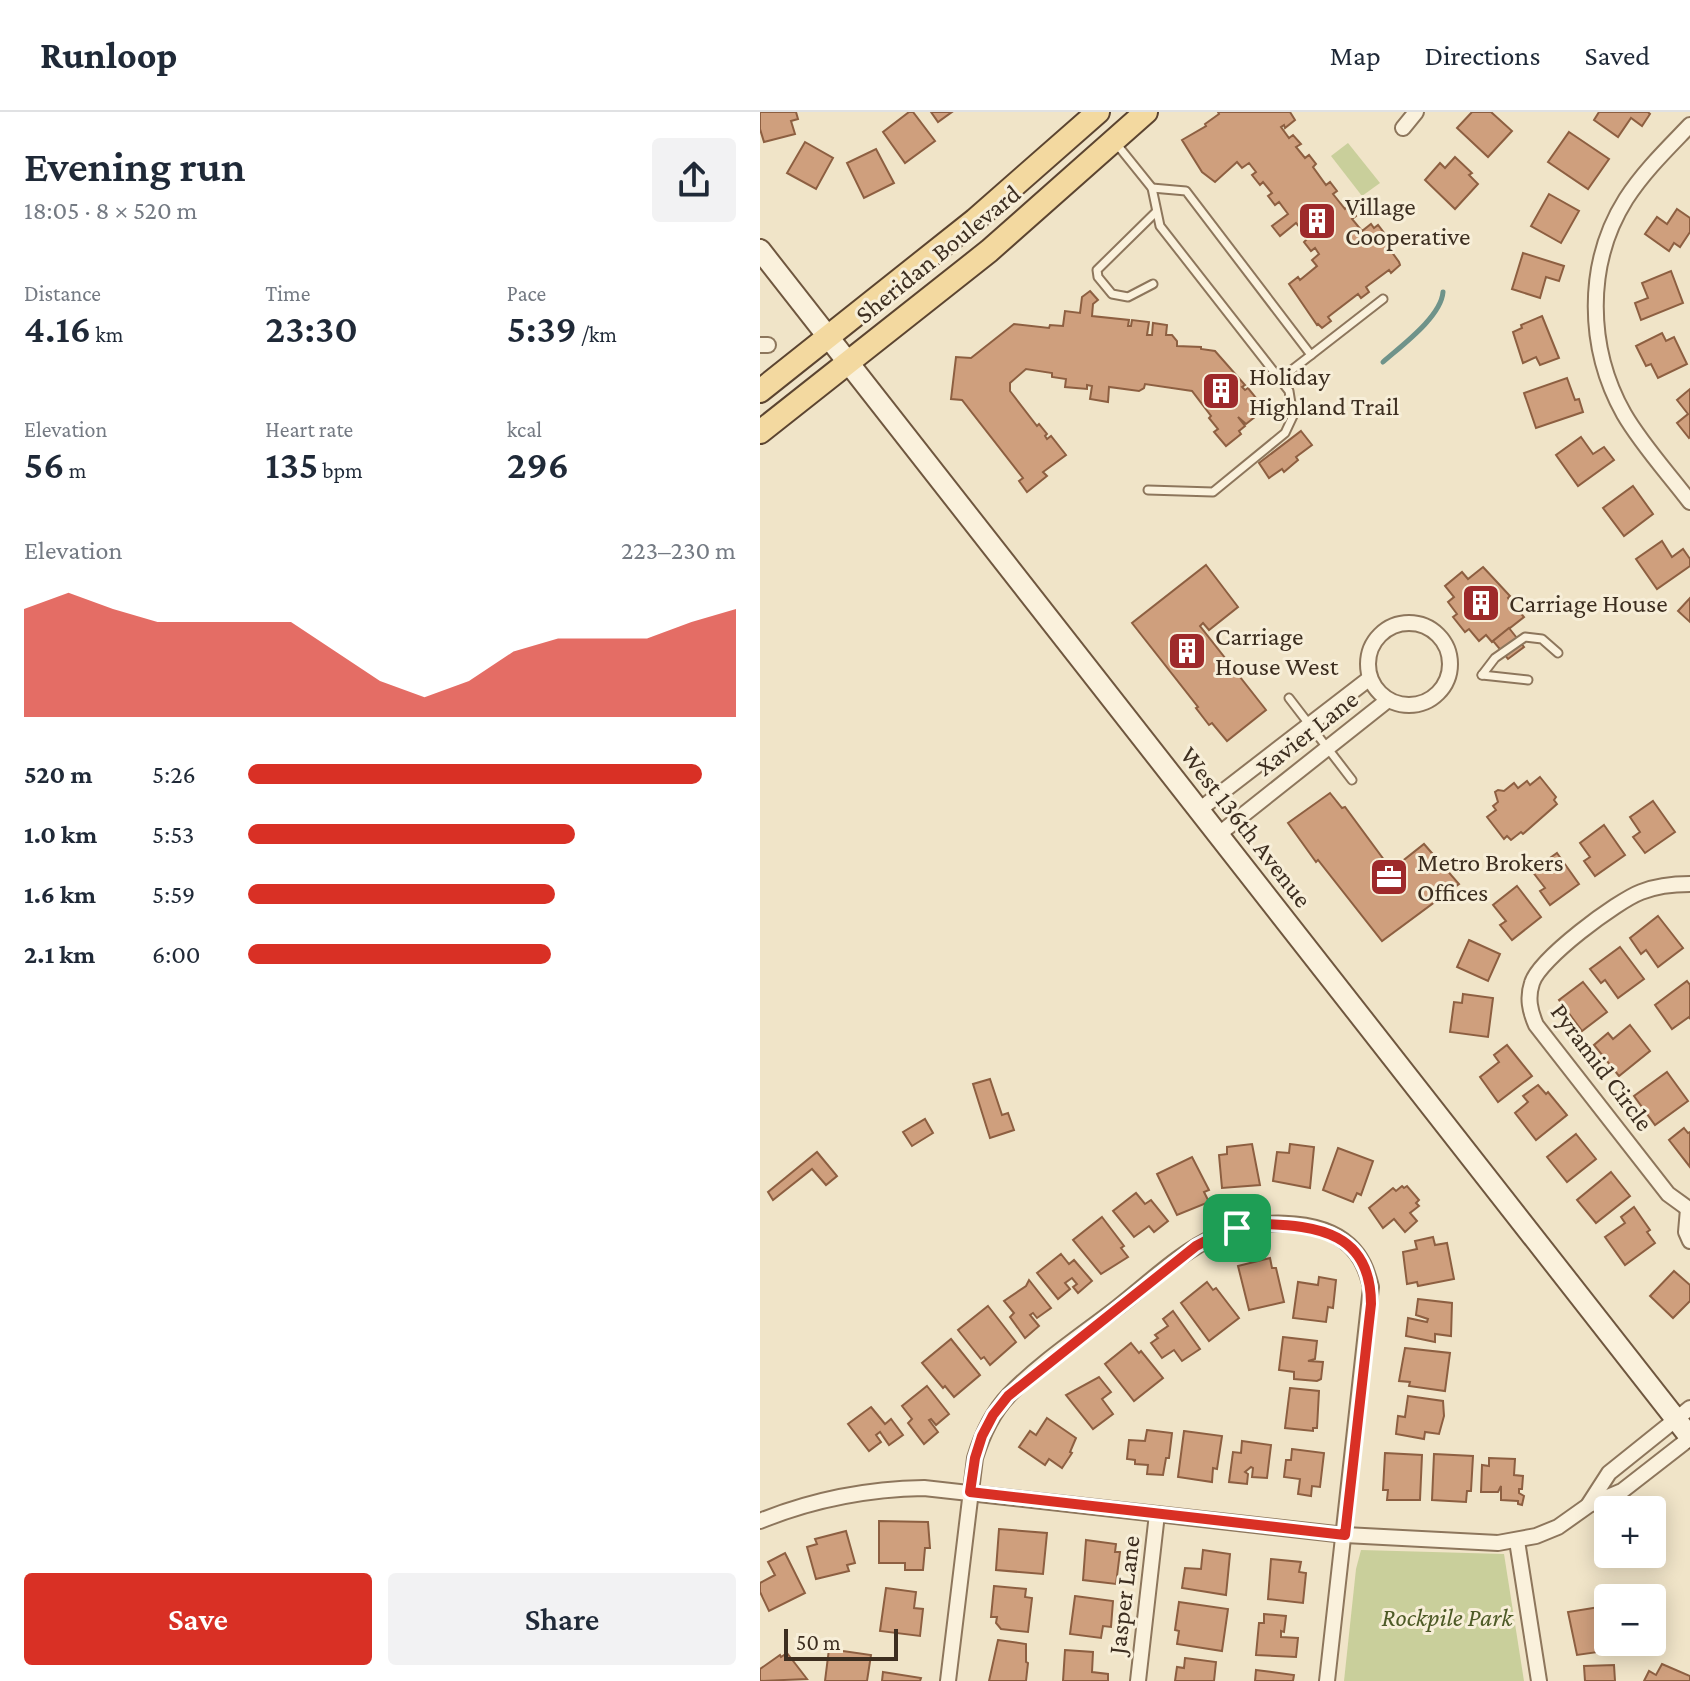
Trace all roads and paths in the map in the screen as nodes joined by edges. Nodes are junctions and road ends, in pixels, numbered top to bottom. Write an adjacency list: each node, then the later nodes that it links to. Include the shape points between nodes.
1 (1146, 112): 3 (main road, Sheridan Boulevard)
2 (1416, 112): 5 (street)
3 (1100, 123): 6 (lane); 11 (main road, Sheridan Boulevard); 13 (main road, Sheridan Boulevard, via 989,251)
4 (1690, 125): 18 (street, via 1640,179 1616,216 1601,257 1595,318 1604,368 1624,414)
5 (1403, 128)
6 (1152, 188): 7 (lane); 12 (lane, via 1186,191)
7 (1156, 212): 9 (lane, via 1097,270 1112,294 1128,297); 14 (lane, via 1160,226)
8 (760, 250): 11 (main road, West 136th Avenue)
9 (1153, 284)
10 (1383, 299): 12 (lane)
11 (828, 336): 13 (main road, West 136th Avenue); 15 (main road, Sheridan Boulevard)
12 (1311, 355): 14 (lane)
13 (849, 362): 16 (main road, Sheridan Boulevard); 27 (main road, West 136th Avenue)
14 (1280, 379): 17 (lane, via 1289,391 1293,416 1285,433 1213,492)
15 (760, 391)
16 (760, 432)
17 (1148, 490)
18 (1690, 502)
19 (1558, 653): 21 (lane, via 1542,639 1525,637 1495,658 1482,675)
20 (1370, 678): 23 (street); 23 (street, via 1375,640 1385,630 1411,623 1436,633 1445,643 1450,670 1434,697 1411,706); 24 (street, Xavier Lane)
21 (1528, 680)
22 (1289, 698): 24 (lane)
23 (1388, 700): 25 (street, Xavier Lane)
24 (1310, 725): 25 (lane); 27 (street, Xavier Lane)
25 (1327, 747): 26 (lane); 28 (street, Xavier Lane)
26 (1352, 780)
27 (1199, 810): 28 (main road, West 136th Avenue)
28 (1219, 834): 32 (main road, West 136th Avenue)
29 (1690, 884): 30 (street, Pyramid Circle, via 1661,886 1622,901 1538,969 1529,996 1536,1025 1668,1194)
30 (1689, 1210): 31 (street, Pyramid Circle)
31 (1690, 1241)
32 (1683, 1414): 33 (main road, West 136th Avenue); 35 (street, via 1609,1473)
33 (1690, 1438): 35 (street, via 1622,1491)
34 (970, 1492): 36 (street); 37 (street, via 924,1488 854,1493); 38 (street, via 982,1436 1023,1382 1196,1246 1237,1228 1284,1224 1320,1229 1349,1245 1371,1287); 40 (street)
35 (1589, 1505): 39 (street, via 1558,1527)
36 (1157, 1514): 38 (street); 41 (street, Jasper Lane)
37 (760, 1521)
38 (1345, 1535): 39 (street); 42 (street)
39 (1517, 1541): 43 (street)
40 (948, 1681)
41 (1138, 1681)
42 (1327, 1681)
43 (1539, 1681)

